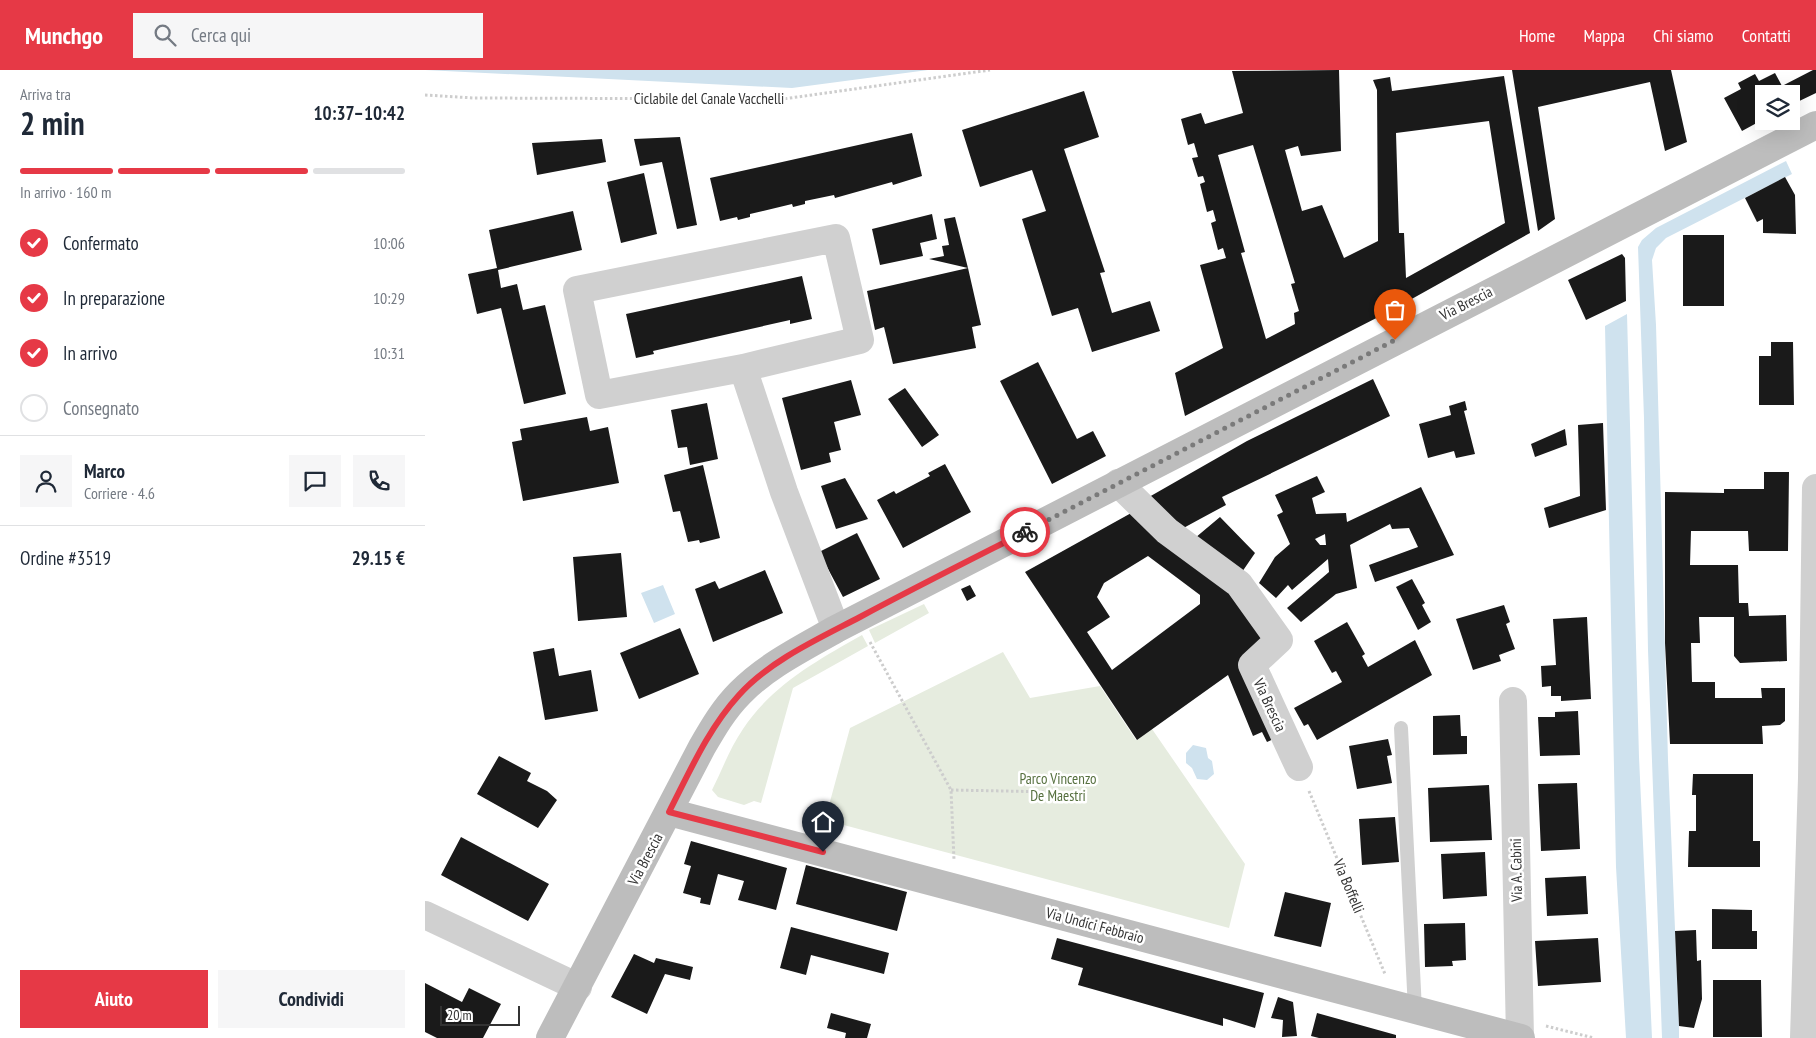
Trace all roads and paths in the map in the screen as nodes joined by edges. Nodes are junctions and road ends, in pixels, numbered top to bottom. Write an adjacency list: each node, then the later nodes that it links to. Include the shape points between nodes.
1 (990, 70): 2 (path, Ciclabile del Canale Vacchelli, via 783,99)
2 (425, 95)
3 (1816, 125): 5 (street, Via Brescia)
4 (743, 368): 4 (street, via 860,340 836,238 577,290 599,395); 7 (street, via 784,492)
5 (1118, 483): 7 (street, Via Brescia); 11 (street, Via Brescia, via 1167,530 1239,584 1279,640 1251,665)
6 (1816, 488): 10 (street)
7 (846, 624): 12 (path); 14 (street, Via Brescia, via 764,672 740,693 720,716)
8 (1513, 701): 20 (street, Via A. Cabini)
9 (1401, 728): 18 (lane)
10 (1814, 730): 21 (street)
11 (1299, 767): 18 (path, Via Boffelli)
12 (951, 790): 13 (path); 15 (path)
13 (1056, 792)
14 (669, 812): 17 (street, Via Brescia); 18 (street, Via Undici Febbraio)
15 (954, 860)
16 (425, 915): 17 (street)
17 (578, 987): 19 (street, Via Brescia)
18 (1407, 1007): 20 (street, Via Undici Febbraio)
19 (551, 1038)
20 (1521, 1038)
21 (1804, 1038)

